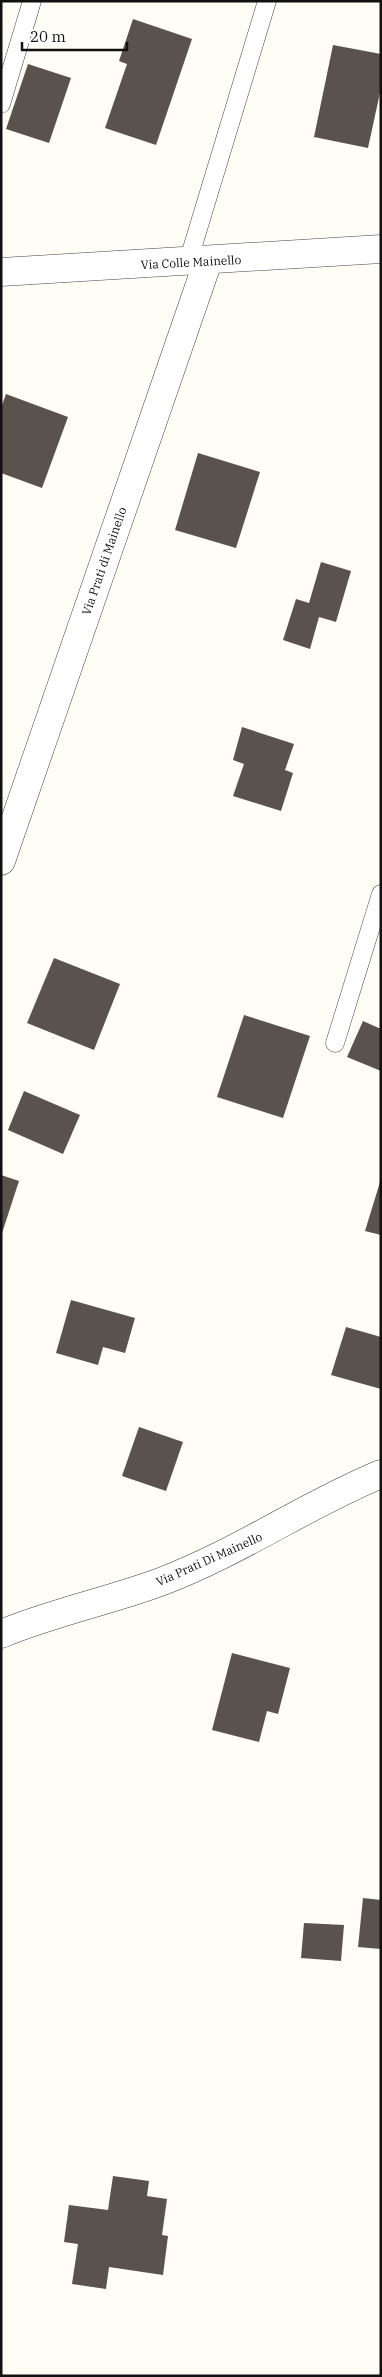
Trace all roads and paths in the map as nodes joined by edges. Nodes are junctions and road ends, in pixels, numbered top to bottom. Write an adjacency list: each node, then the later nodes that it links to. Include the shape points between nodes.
1 (32, 1): 3 (lane)
2 (267, 1): 5 (lane)
3 (1, 104)
4 (381, 249): 5 (street, Via Colle Mainello)
5 (198, 262): 6 (street, Via Colle Mainello); 7 (street, Via Prati di Mainello)
6 (1, 272)
7 (1, 861)
8 (381, 894): 9 (lane)
9 (334, 1043)
10 (381, 1474): 11 (street, Via Prati Di Mainello, via 163,1581)
11 (1, 1634)

